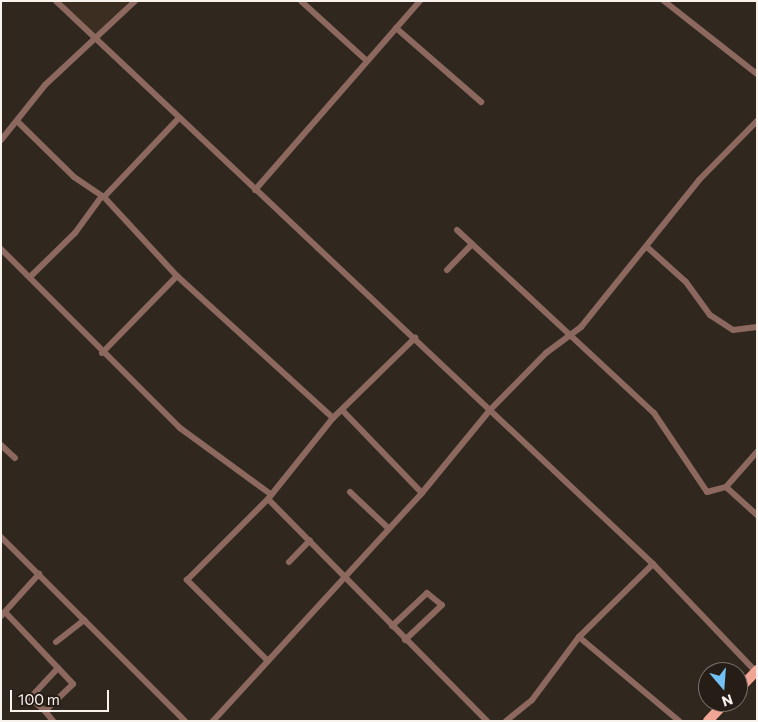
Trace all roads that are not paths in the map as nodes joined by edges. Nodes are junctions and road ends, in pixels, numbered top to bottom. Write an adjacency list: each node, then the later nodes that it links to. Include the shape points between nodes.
1 (56, 1): 7 (street)
2 (135, 1): 7 (street)
3 (300, 1): 8 (street)
4 (420, 1): 6 (street)
5 (664, 1): 9 (street)
6 (396, 28): 8 (street); 10 (street)
7 (96, 40): 11 (street); 13 (street, via 45,86)
8 (367, 61): 15 (street)
9 (757, 74)
10 (481, 102)
11 (178, 119): 15 (street); 16 (street)
12 (757, 121): 19 (street, via 716,160)
13 (18, 122): 14 (street); 16 (street, via 74,177)
14 (1, 140)
15 (255, 190): 26 (street)
16 (103, 196): 22 (street); 23 (street, via 75,233)
17 (457, 230): 18 (street)
18 (472, 244): 21 (street); 25 (street)
19 (647, 247): 24 (street, via 686,282 716,320 732,330); 25 (street)
20 (1, 249): 23 (street)
21 (447, 270)
22 (177, 276): 27 (street); 30 (street)
23 (30, 277): 27 (street)
24 (757, 327)
25 (571, 336): 28 (street, via 546,353); 34 (street, via 654,413 704,490)
26 (415, 338): 28 (street); 29 (street)
27 (102, 352): 37 (street, via 180,428)
28 (490, 410): 36 (street); 43 (street)
29 (342, 411): 30 (street); 36 (street)
30 (333, 418): 37 (street)
31 (1, 445): 33 (street)
32 (757, 452): 34 (street)
33 (15, 458)
34 (726, 487): 38 (street)
35 (350, 492): 39 (street)
36 (422, 493): 39 (street)
37 (269, 496): 41 (street); 52 (street, via 187,580)
38 (757, 515)
39 (387, 527): 44 (street)
40 (1, 537): 45 (street)
41 (310, 540): 42 (street); 44 (street)
42 (289, 562)
43 (653, 564): 49 (street); 54 (street)
44 (345, 573): 48 (street); 52 (street)
45 (39, 574): 46 (street); 47 (street)
46 (3, 614): 53 (street)
47 (84, 620): 51 (street); 57 (street)
48 (392, 626): 50 (street); 50 (street, via 427,593 442,606)
49 (579, 637): 60 (street, via 532,700); 61 (street)
50 (406, 640): 59 (street)
51 (56, 642)
52 (268, 661): 58 (street)
53 (58, 668): 55 (street, via 73,684); 55 (street, via 30,698)
54 (756, 672)
55 (45, 712): 56 (street)
56 (53, 721)
57 (185, 721)
58 (212, 721)
59 (487, 721)
60 (507, 721)
61 (679, 721)

